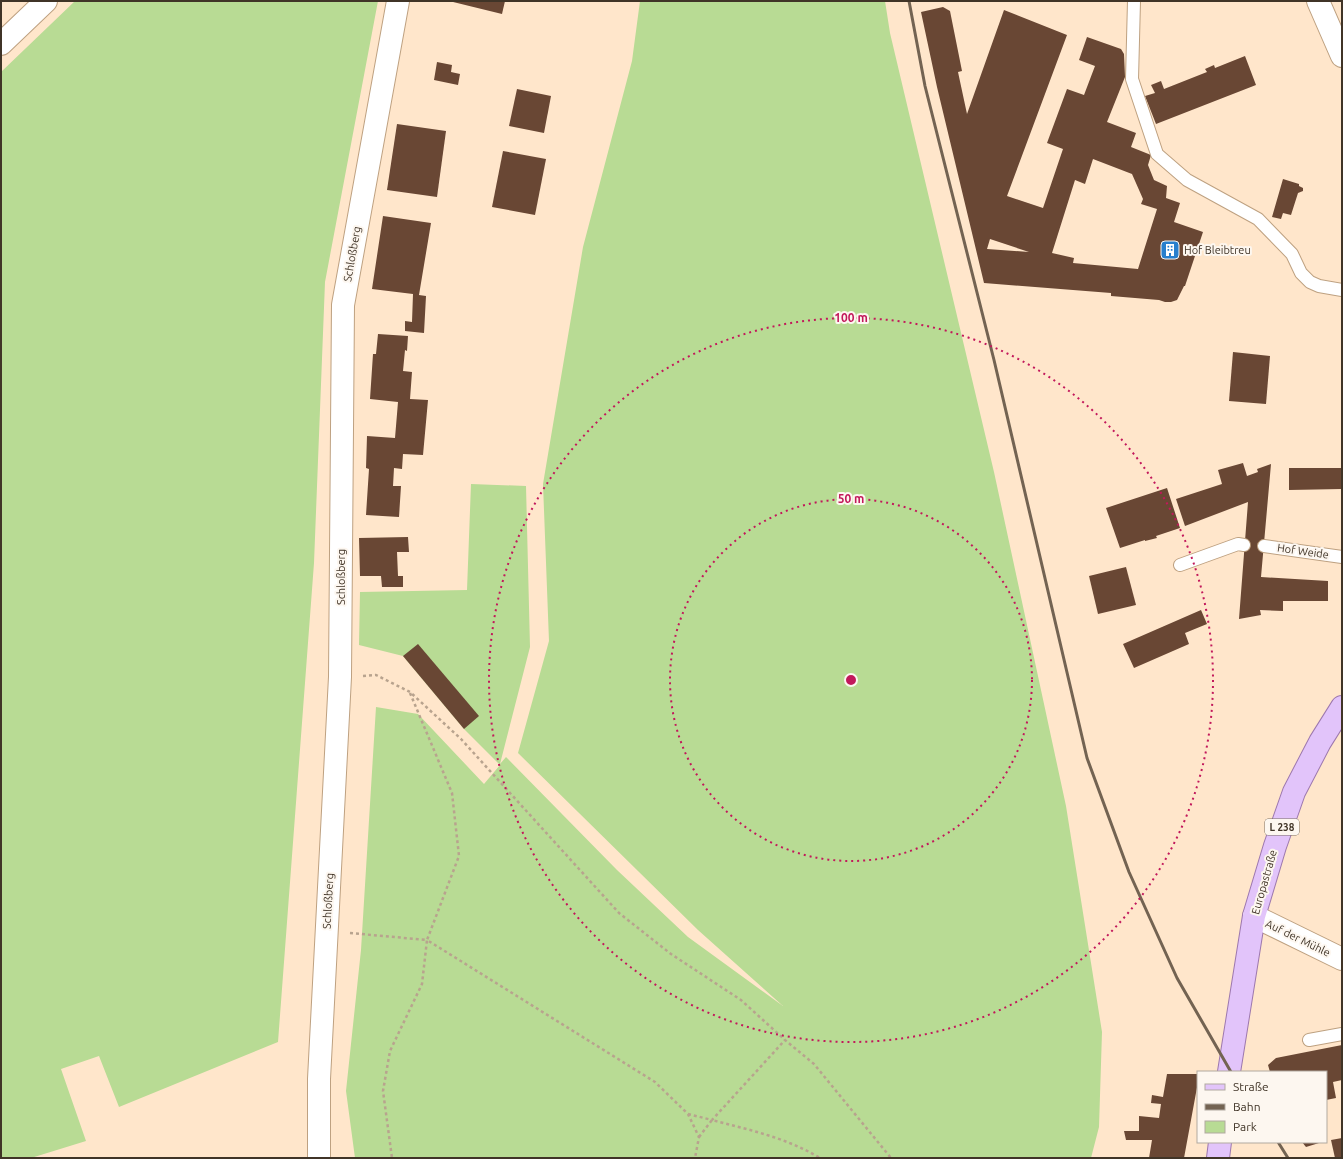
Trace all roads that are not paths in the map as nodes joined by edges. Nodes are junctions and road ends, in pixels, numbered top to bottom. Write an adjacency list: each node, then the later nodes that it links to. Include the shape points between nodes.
1 (46, 1): 5 (street)
2 (398, 1): 19 (street, Schloßberg, via 342,305 340,677 319,1079)
3 (1134, 1): 7 (lane, via 1132,79 1157,154 1187,180 1258,219 1292,254 1301,273 1310,282)
4 (1318, 1): 6 (street)
5 (1, 44)
6 (1342, 56)
7 (1342, 290)
8 (1244, 545): 11 (lane, via 1238,544)
9 (1264, 546): 10 (lane, Hof Weide)
10 (1342, 557)
11 (1180, 565)
12 (1342, 707): 13 (main road, Europastraße / L 238, via 1294,792 1274,846)
13 (1254, 916): 14 (street, Auf der Mühle); 17 (main road, Europastraße / L 238)
14 (1342, 959)
15 (1342, 1034): 16 (lane)
16 (1309, 1040)
17 (1229, 1071)
18 (1220, 1143): 20 (main road)
19 (319, 1158)
20 (1218, 1158)

